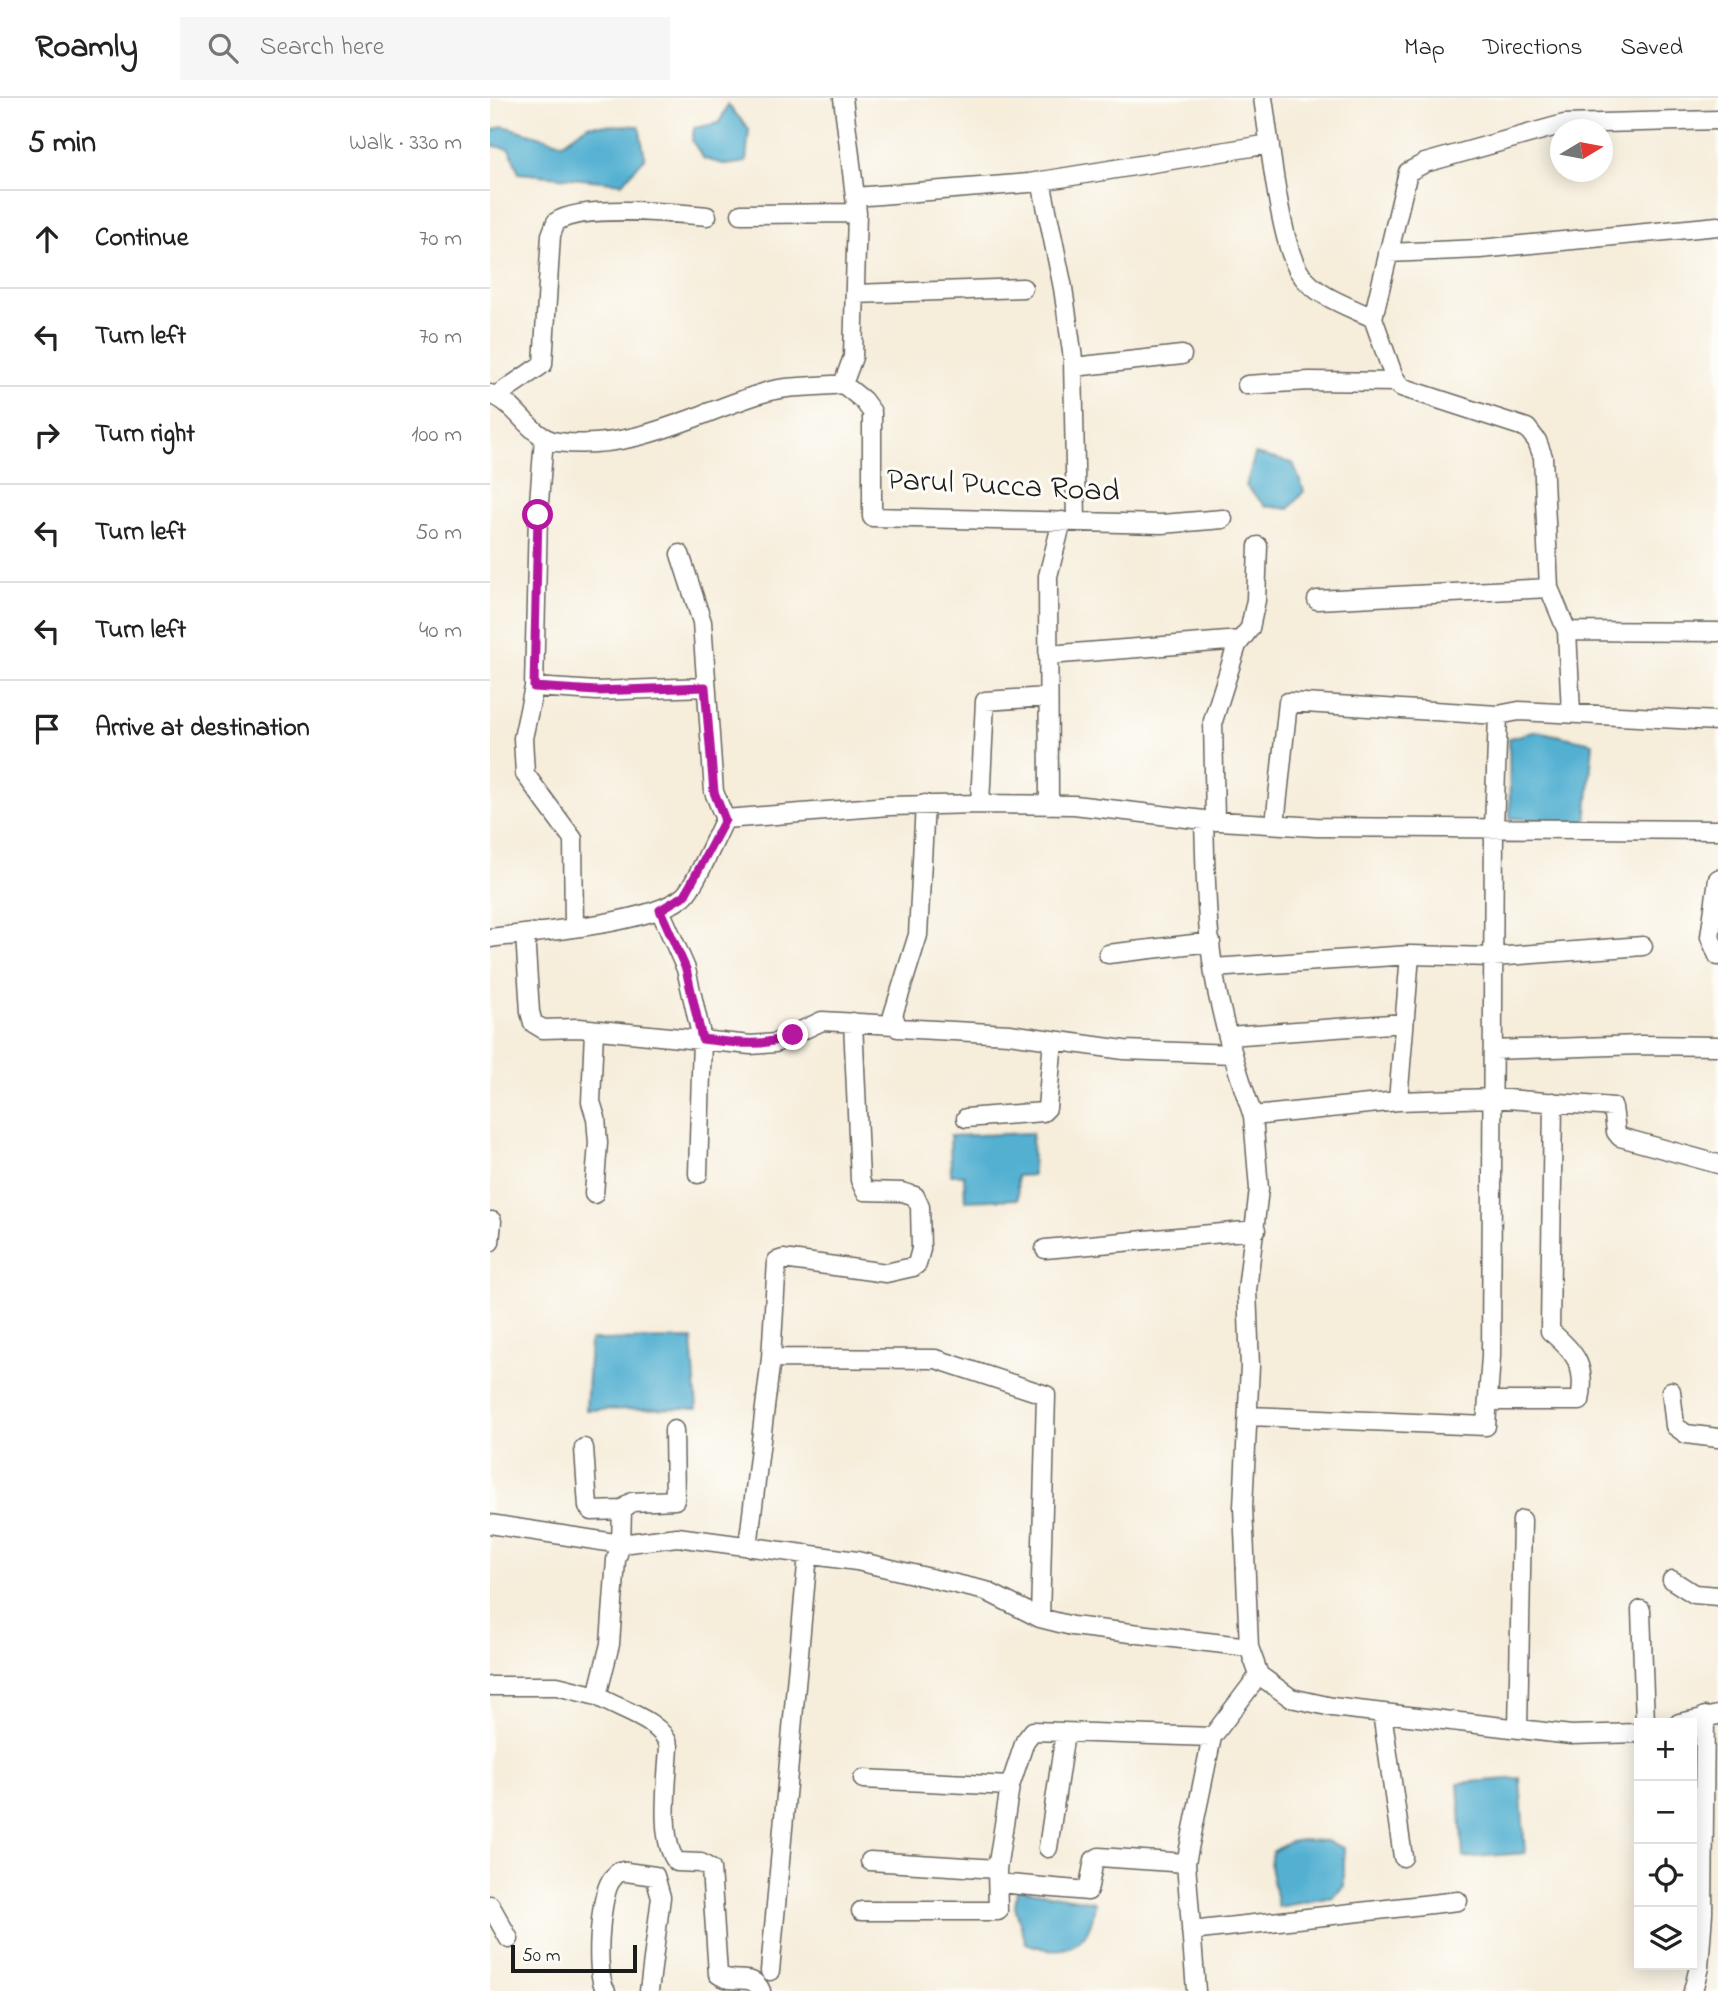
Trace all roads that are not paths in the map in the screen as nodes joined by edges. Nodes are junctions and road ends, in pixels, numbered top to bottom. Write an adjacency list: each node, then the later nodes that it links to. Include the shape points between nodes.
1 (843, 98): 6 (street)
2 (1263, 98): 4 (street)
3 (1718, 120): 10 (street, via 1564,124 1416,167 1408,172)
4 (1270, 144): 5 (street); 13 (street, via 1286,236 1300,273 1326,295)
5 (1041, 181): 6 (street); 15 (street)
6 (856, 205): 7 (street); 12 (street)
7 (741, 214)
8 (707, 216): 19 (street, via 623,212 555,222 543,364)
9 (1718, 226): 10 (street, via 1480,249)
10 (1388, 253): 13 (street)
11 (1023, 288): 12 (street)
12 (855, 294): 17 (street, via 853,357)
13 (1373, 318): 16 (street)
14 (1182, 355): 15 (street)
15 (1074, 367): 22 (street)
16 (1397, 382): 18 (street); 25 (street, via 1527,428 1537,440 1543,457)
17 (843, 384): 20 (street, via 766,392 623,442); 22 (street, Parul Pucca Road, via 872,412 872,517)
18 (1247, 385)
19 (493, 395): 20 (street)
20 (544, 438): 31 (street)
21 (1223, 519): 22 (street, Parul Pucca Road, via 1162,524)
22 (1069, 521): 30 (street, via 1048,576)
23 (1258, 547): 29 (street, via 1256,600 1250,628)
24 (680, 554): 32 (street, via 702,622)
25 (1549, 589): 26 (street); 27 (street)
26 (1317, 600)
27 (1567, 631): 28 (street); 34 (street)
28 (1718, 632)
29 (1241, 640): 30 (street); 41 (street, via 1213,721)
30 (1048, 655): 33 (street)
31 (534, 687): 32 (street, via 597,691); 47 (street, via 523,738 525,774 573,839)
32 (705, 687): 40 (street, via 714,792)
33 (1047, 697): 38 (street, via 985,701); 39 (street)
34 (1572, 713): 35 (street); 36 (street)
35 (1499, 715): 42 (street, via 1288,702); 43 (street)
36 (1718, 721)
37 (925, 804): 38 (street); 40 (street); 59 (street, via 918,934 893,1015)
38 (980, 804): 39 (street)
39 (1049, 805): 41 (street)
40 (725, 820): 46 (street, via 685,895)
41 (1210, 821): 42 (street); 50 (street)
42 (1275, 824): 43 (street)
43 (1494, 828): 44 (street); 55 (street)
44 (1718, 830)
45 (1718, 879): 54 (street, via 1710,937)
46 (660, 910): 47 (street); 62 (street, via 686,969)
47 (574, 927): 48 (street)
48 (524, 934): 49 (street); 60 (street, via 533,1023 543,1029)
49 (490, 938)
50 (1211, 942): 52 (street); 56 (street)
51 (1643, 946): 55 (street)
52 (1108, 954)
53 (1410, 955): 55 (street); 56 (street); 58 (street)
54 (1718, 956)
55 (1493, 957): 65 (street)
56 (1213, 968): 61 (street)
57 (853, 1023): 59 (street); 62 (street, via 822,1021 775,1043); 79 (street, via 860,1180 865,1191 913,1194 918,1200 920,1258 913,1267 886,1273 777,1261)
58 (1404, 1023): 61 (street); 68 (street)
59 (895, 1025): 63 (street, via 903,1031)
60 (594, 1030): 62 (street); 74 (street, via 591,1102 598,1143)
61 (1229, 1036): 66 (street)
62 (702, 1039): 73 (street)
63 (1053, 1040): 66 (street); 71 (street, via 1043,1112)
64 (1718, 1046): 65 (street)
65 (1493, 1051): 67 (street)
66 (1233, 1054): 70 (street)
67 (1493, 1098): 68 (street); 69 (street); 81 (street)
68 (1398, 1101): 70 (street)
69 (1553, 1102): 72 (street, via 1614,1107 1620,1137); 81 (street, via 1550,1331 1574,1351 1583,1384 1580,1401)
70 (1253, 1116): 76 (street, via 1259,1189)
71 (966, 1118)
72 (1718, 1164)
73 (698, 1174)
74 (594, 1194)
75 (492, 1221): 77 (street)
76 (1256, 1230): 78 (street); 82 (street, via 1247,1290)
77 (490, 1242)
78 (1045, 1249)
79 (771, 1358): 90 (street); 95 (street, via 936,1359 1046,1395)
80 (1671, 1391): 84 (street, via 1675,1426 1686,1434)
81 (1488, 1401): 82 (street, via 1486,1426)
82 (1249, 1416): 96 (street, via 1243,1507)
83 (674, 1430): 86 (street, via 675,1500 632,1502)
84 (1718, 1438)
85 (584, 1448): 86 (street, via 588,1507 592,1511)
86 (622, 1510): 89 (street)
87 (1522, 1520): 103 (street)
88 (490, 1524): 89 (street)
89 (621, 1544): 90 (street, via 677,1537); 99 (street, via 608,1656)
90 (748, 1546): 91 (street)
91 (808, 1554): 95 (street, via 986,1591); 119 (street)
92 (1672, 1580): 93 (street, via 1684,1590)
93 (1718, 1596)
94 (1641, 1610): 102 (street)
95 (1040, 1618): 96 (street, via 1072,1626)
96 (1249, 1647): 97 (street)
97 (1259, 1675): 100 (street, via 1291,1698); 106 (street)
98 (490, 1686): 99 (street, via 557,1686)
99 (597, 1696): 122 (street, via 654,1726 667,1738 666,1836 672,1856 677,1862 701,1863 711,1869 718,1974 729,1980 750,1979)
100 (1382, 1713): 103 (street); 110 (street)
101 (1712, 1715): 124 (street, via 1703,1913)
102 (1645, 1718)
103 (1518, 1728): 105 (street, via 1571,1735)
104 (1065, 1733): 106 (street); 108 (street, via 1030,1734); 109 (street)
105 (1634, 1733)
106 (1212, 1737): 112 (street)
107 (863, 1779): 108 (street)
108 (1010, 1786): 113 (street)
109 (1048, 1848)
110 (1403, 1857)
111 (870, 1861): 113 (street)
112 (1186, 1863): 113 (street, via 1099,1857 1094,1860 1088,1891); 117 (street)
113 (998, 1876): 115 (street, via 998,1911)
114 (1458, 1900): 117 (street)
115 (861, 1911)
116 (492, 1912): 118 (street)
117 (1191, 1931): 123 (street)
118 (509, 1939)
119 (770, 1971)
120 (606, 1991): 121 (street, via 600,1980 598,1949 608,1885 619,1871 655,1876 661,1897)
121 (649, 1991)
122 (761, 1991)
123 (1196, 1991)
124 (1693, 1991)

